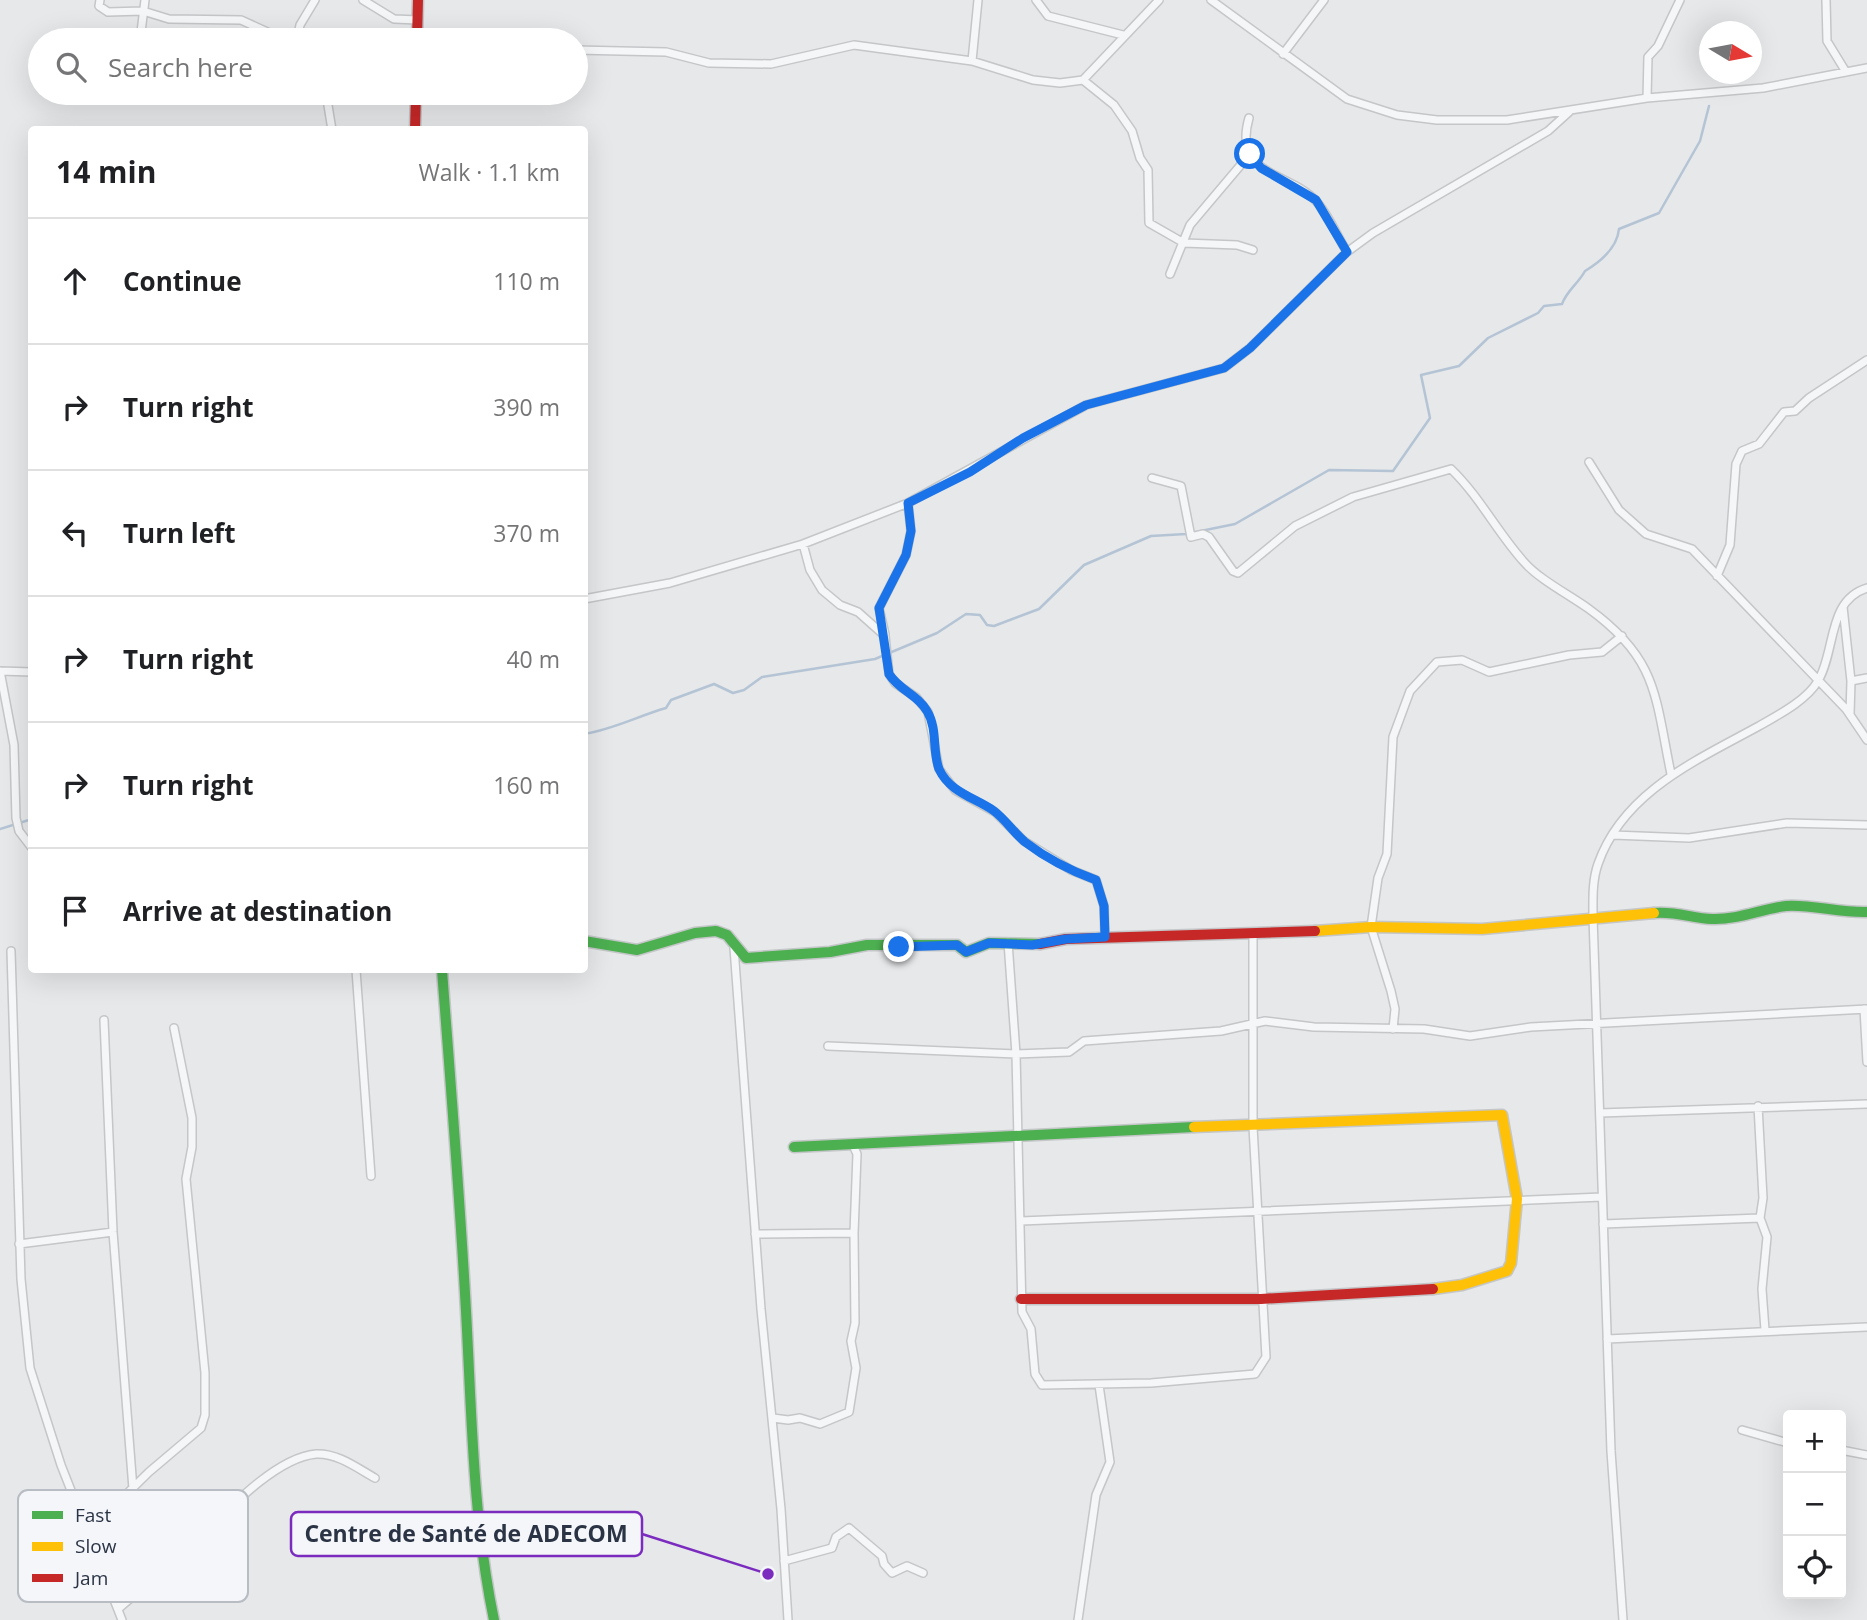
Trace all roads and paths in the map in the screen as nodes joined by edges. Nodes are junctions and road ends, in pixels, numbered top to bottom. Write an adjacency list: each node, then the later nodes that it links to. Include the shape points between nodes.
1 (100, 0): 13 (street, via 99,6 107,12)
2 (145, 0): 13 (street)
3 (315, 0): 17 (street)
4 (363, 0): 14 (street, via 394,19)
5 (418, 0): 14 (street)
6 (978, 0): 22 (street)
7 (1036, 0): 19 (street, via 1048,16)
8 (1159, 0): 19 (street)
9 (1211, 0): 21 (street)
10 (1324, 0): 21 (street)
11 (1680, 0): 26 (street, via 1648,57)
12 (1826, 0): 24 (street, via 1827,41)
13 (143, 11): 15 (street); 16 (street, via 169,19 241,20)
14 (418, 20): 18 (street)
15 (141, 28)
16 (259, 28)
17 (299, 28)
18 (418, 28)
19 (1123, 36): 25 (street)
20 (588, 50): 22 (street, via 666,52 709,63 771,64 854,45)
21 (1283, 54): 29 (street, via 1347,99 1397,115 1507,120)
22 (972, 61): 25 (street, via 1033,80)
23 (1867, 68): 24 (street)
24 (1846, 72): 26 (street, via 1763,88)
25 (1083, 80): 34 (street, via 1114,105 1132,131 1147,170 1149,223)
26 (1647, 98): 29 (street)
27 (329, 105): 31 (street)
28 (416, 105): 32 (street)
29 (1569, 112): 36 (street, via 1548,131)
30 (1249, 118): 33 (street)
31 (331, 126)
32 (415, 126)
33 (1250, 154): 34 (street, via 1190,225); 36 (street, via 1261,168 1316,200)
34 (1184, 243): 35 (street); 37 (street)
35 (1254, 250)
36 (1347, 252): 41 (street, via 1224,368 1086,405)
37 (1170, 274)
38 (1867, 360): 43 (street, via 1795,411 1784,412 1759,444 1742,451 1736,464 1730,545)
39 (1589, 462): 43 (street, via 1619,510 1646,534 1692,549)
40 (1152, 478): 48 (street, via 1181,486 1191,533 1209,537 1238,573 1295,526 1353,497 1451,470 1471,488 1524,563)
41 (908, 503): 42 (street); 47 (street, via 911,531 906,555 879,608)
42 (803, 544): 45 (street, via 670,583); 47 (street, via 822,590 840,605 859,612)
43 (1717, 576): 53 (street)
44 (1867, 588): 46 (street, via 1855,591)
45 (588, 598)
46 (1843, 603): 52 (street); 53 (street)
47 (885, 636): 64 (street, via 889,674 928,712 939,769 956,790 995,812 1024,841 1096,880 1104,906)
48 (1622, 636): 56 (street, via 1644,664 1653,685); 62 (street, via 1602,652 1489,671 1462,660 1437,662 1410,691 1393,737 1387,854 1378,878)
49 (0, 671): 50 (street); 59 (street, via 14,745 16,818)
50 (28, 672)
51 (1867, 678): 52 (street)
52 (1851, 681): 54 (street)
53 (1817, 682): 54 (street); 56 (street, via 1784,712)
54 (1850, 715): 55 (street)
55 (1867, 740)
56 (1671, 774): 58 (street, via 1646,793)
57 (1867, 825): 58 (street, via 1787,823 1689,838)
58 (1613, 835): 61 (street, via 1598,863)
59 (28, 843)
60 (1867, 912): 61 (street, via 1788,906 1711,919 1674,911)
61 (1592, 917): 62 (street, via 1482,929); 73 (street)
62 (1371, 927): 63 (street); 76 (street, via 1395,1009)
63 (1253, 933): 64 (street); 74 (street)
64 (1105, 937): 66 (street)
65 (588, 942): 67 (street, via 609,949 641,950 710,932 724,933)
66 (1008, 943): 67 (street, via 989,943 966,952 957,945 867,945 746,958); 78 (street)
67 (734, 948): 95 (street)
68 (11, 951): 97 (street)
69 (356, 973): 87 (street)
70 (442, 973): 119 (street, via 476,1501 483,1576)
71 (1866, 1009): 73 (street); 79 (street)
72 (104, 1020): 94 (street)
73 (1597, 1024): 76 (street, via 1470,1036); 82 (street)
74 (1252, 1025): 76 (street, via 1265,1021); 78 (street, via 1084,1041 1069,1052); 83 (street)
75 (174, 1028): 110 (street, via 192,1118 186,1179 205,1415 201,1428)
76 (1393, 1029)
77 (828, 1046): 78 (street)
78 (1016, 1054): 84 (street)
79 (1867, 1062)
80 (1867, 1104): 81 (street)
81 (1758, 1105): 82 (street); 91 (street)
82 (1600, 1113): 88 (street)
83 (1253, 1127): 84 (street); 89 (street, via 1502,1115); 90 (street)
84 (1015, 1134): 85 (street); 92 (street)
85 (852, 1143): 86 (street); 96 (street, via 857,1154)
86 (794, 1146)
87 (371, 1176)
88 (1602, 1197): 89 (street); 93 (street)
89 (1517, 1199): 90 (street); 98 (street, via 1507,1271 1448,1288)
90 (1258, 1212): 92 (street); 98 (street)
91 (1760, 1218): 93 (street); 101 (street, via 1767,1237 1762,1289)
92 (1021, 1221): 99 (street)
93 (1603, 1224): 102 (street)
94 (113, 1232): 97 (street); 110 (street)
95 (755, 1234): 96 (street); 104 (street)
96 (854, 1234): 104 (street, via 851,1341 856,1368 849,1412 820,1424)
97 (19, 1244): 111 (street, via 30,1368)
98 (1261, 1299): 99 (street); 103 (street, via 1266,1357 1255,1374)
99 (1021, 1300): 103 (street, via 1031,1329 1038,1381 1042,1385)
100 (1867, 1328): 101 (street)
101 (1765, 1330): 102 (street)
102 (1607, 1339): 122 (street)
103 (1099, 1385): 121 (street, via 1110,1462 1097,1495)
104 (773, 1418): 113 (street)
105 (1742, 1430): 106 (street)
106 (1783, 1442)
107 (1846, 1451): 108 (street)
108 (1867, 1455)
109 (375, 1478): 112 (street, via 340,1458 313,1454 289,1464)
110 (133, 1489)
111 (71, 1490)
112 (248, 1494)
113 (784, 1561): 114 (street, via 832,1548 836,1537 849,1528 882,1556 892,1573 907,1566); 120 (street)
114 (923, 1573)
115 (115, 1602): 117 (street)
116 (126, 1602): 117 (street)
117 (118, 1609): 118 (street)
118 (122, 1620)
119 (494, 1620)
120 (788, 1620)
121 (1078, 1620)
122 (1623, 1620)

